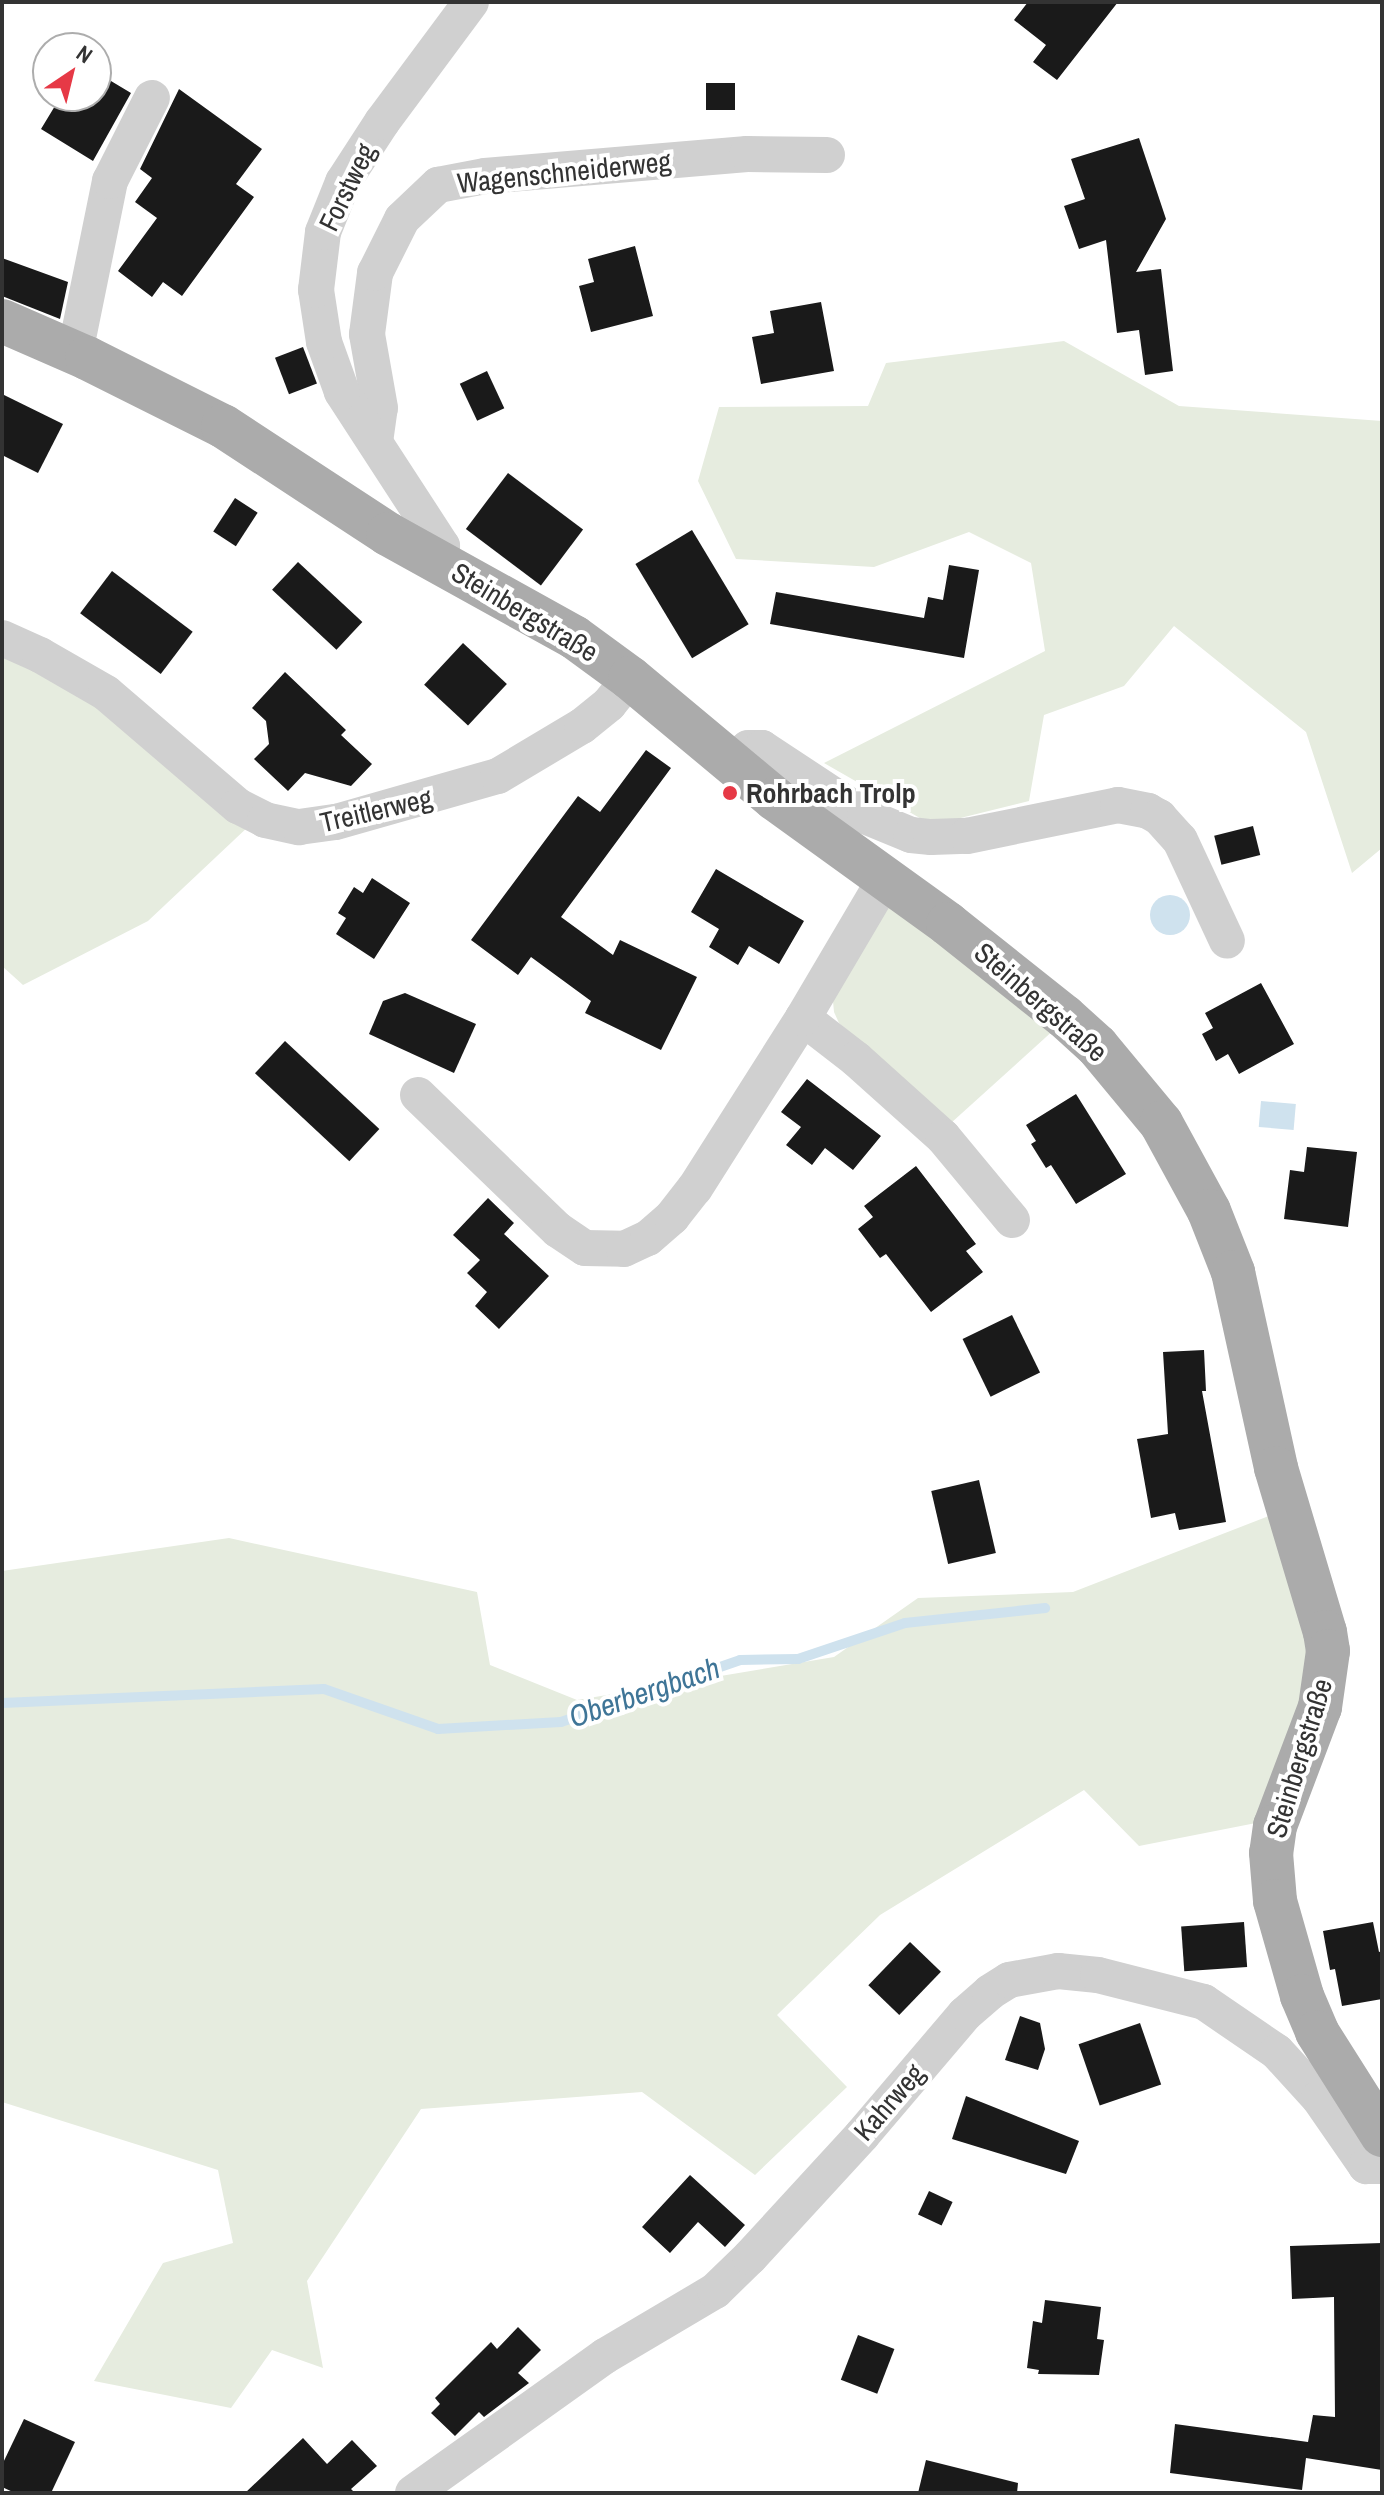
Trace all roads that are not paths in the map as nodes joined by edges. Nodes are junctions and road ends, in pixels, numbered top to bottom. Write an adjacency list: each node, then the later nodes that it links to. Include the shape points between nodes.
1 (471, 2): 6 (street, Forstweg, via 360,153 323,232 316,290 324,342 342,392)
2 (152, 98): 5 (street, via 110,181)
3 (827, 155): 6 (street, Wagenschneiderweg, via 747,154 485,176 438,185 402,219 375,273 367,334 380,408)
4 (2, 321): 5 (main road, Steinbergstraße)
5 (75, 353): 7 (main road, Steinbergstraße, via 223,426 388,534)
6 (375, 442): 7 (street, Forstweg, via 442,546)
7 (441, 562): 9 (main road, Steinbergstraße, via 538,615)
8 (2, 638): 9 (street, Treitlerweg, via 106,693 238,806 265,820 299,827 336,822 498,776 582,726)
9 (630, 678): 10 (main road, Steinbergstraße)
10 (733, 766): 11 (main road, Steinbergstraße); 12 (street, via 748,748 762,748 865,816 911,835 967,836 1118,805 1148,811 1180,840)
11 (885, 879): 13 (street); 16 (main road, Steinbergstraße, via 1001,964 1097,1046 1161,1123 1223,1244 1276,1468 1328,1651 1311,1735 1275,1826 1275,1901 1317,2032)
12 (1227, 941)
13 (803, 1018): 14 (street, via 695,1188 648,1238 624,1249 585,1248 558,1230); 15 (street, via 943,1137)
14 (418, 1095)
15 (1012, 1220)
16 (1382, 2135)
17 (1382, 2166): 18 (street, Kahrweg, via 1366,2166 1319,2098 1277,2052 1204,2002 1098,1975 1058,1971 1009,1980 965,2014 862,2135 715,2291 605,2356)
18 (413, 2493)

